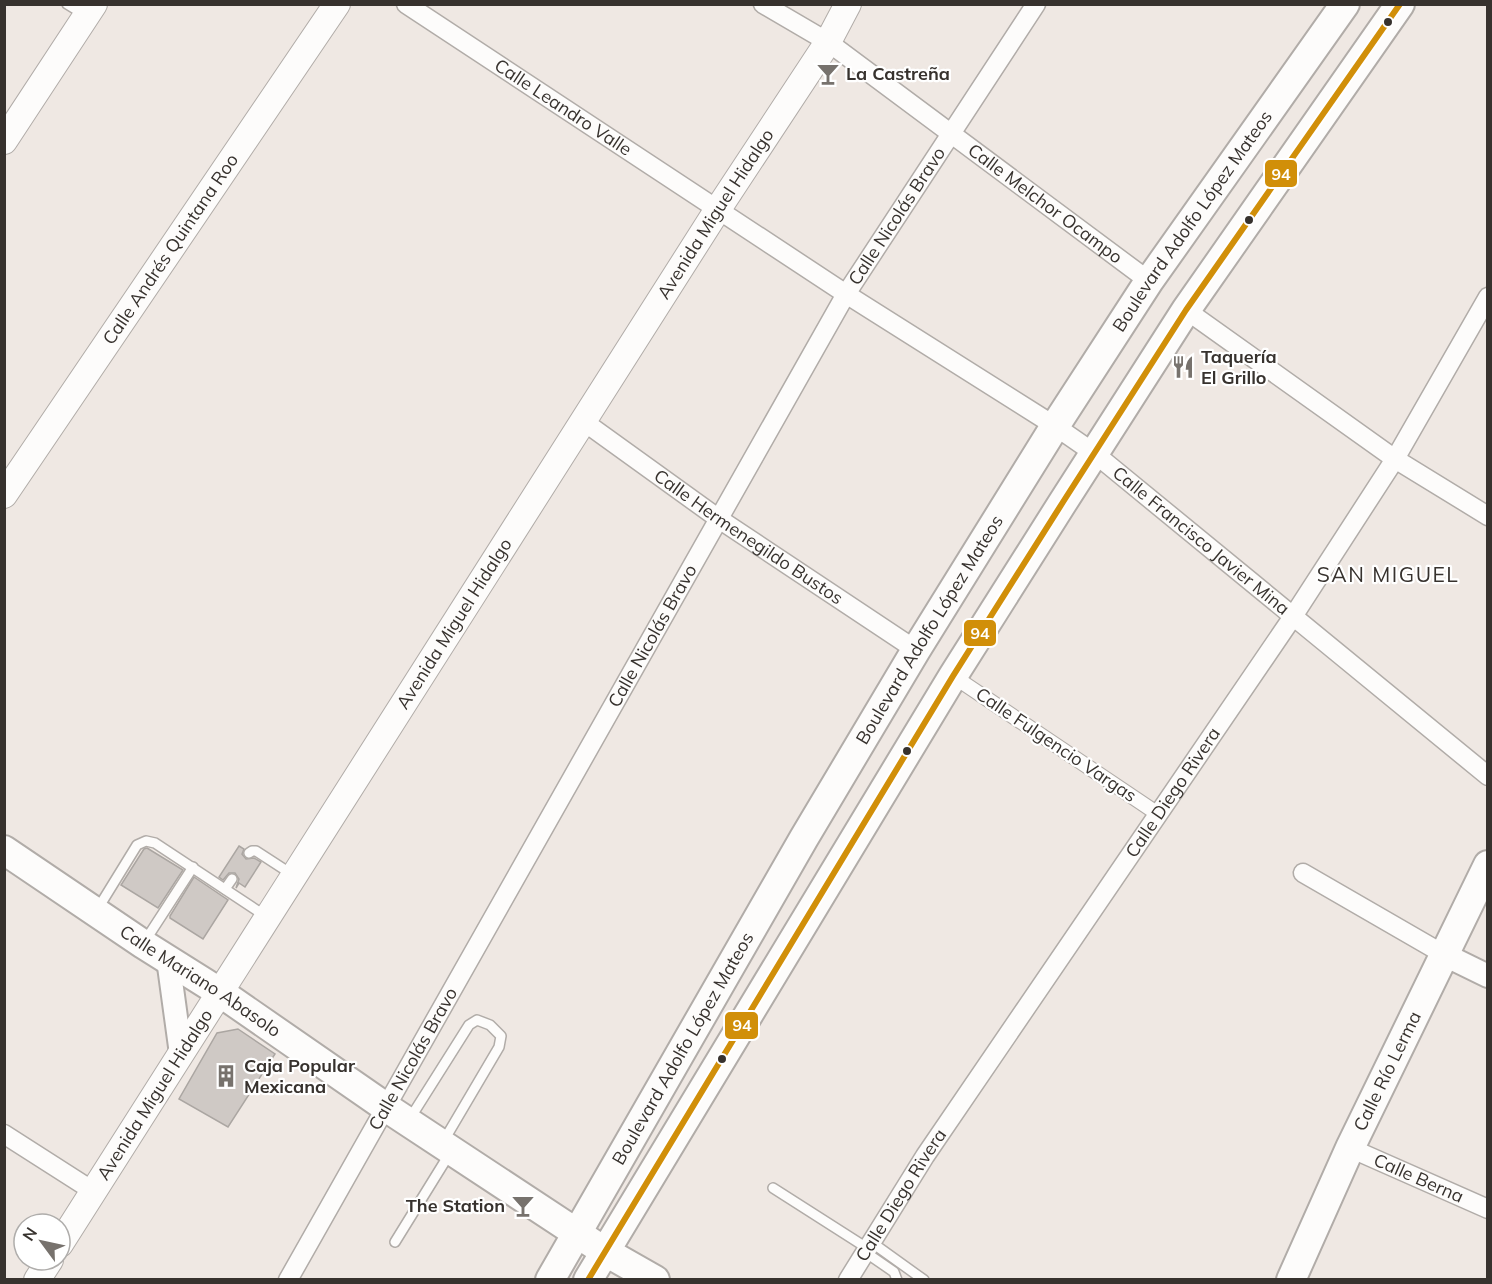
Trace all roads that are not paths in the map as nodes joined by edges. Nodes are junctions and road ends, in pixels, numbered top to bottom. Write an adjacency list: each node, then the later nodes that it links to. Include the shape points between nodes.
1 (337, 4): 21 (main road, Calle Andrés Quintana Roo)
2 (406, 4): 12 (street, Calle Leandro Valle)
3 (763, 4): 9 (street, Calle Melchor Ocampo)
4 (848, 4): 9 (main road, Avenida Miguel Hidalgo)
5 (1036, 4): 11 (street, Calle Nicolás Bravo)
6 (1345, 4): 13 (main road, Boulevard Adolfo López Mateos)
7 (1400, 4): 16 (main road, Boulevard Adolfo López Mateos)
8 (83, 8): 10 (main road)
9 (828, 42): 11 (street, Calle Melchor Ocampo); 12 (main road, Avenida Miguel Hidalgo)
10 (8, 127)
11 (951, 133): 13 (street, Calle Melchor Ocampo); 14 (street, Calle Nicolás Bravo)
12 (718, 209): 14 (street, Calle Francisco Javier Mina); 17 (main road, Avenida Miguel Hidalgo)
13 (1149, 281): 18 (main road, Boulevard Adolfo López Mateos)
14 (846, 294): 18 (street, Calle Francisco Javier Mina); 23 (street, Calle Nicolás Bravo)
15 (1488, 297): 20 (street, Calle Diego Rivera)
16 (1186, 310): 19 (main road, Boulevard Adolfo López Mateos); 20 (street)
17 (583, 421): 23 (street, Calle Hermenegildo Bustos); 34 (main road, Avenida Miguel Hidalgo)
18 (1055, 426): 19 (street, Calle Francisco Javier Mina); 25 (main road, Boulevard Adolfo López Mateos)
19 (1094, 453): 24 (street, Calle Francisco Javier Mina); 26 (main road, Boulevard Adolfo López Mateos)
20 (1395, 459): 22 (street); 24 (street, Calle Diego Rivera)
21 (4, 495)
22 (1488, 516)
23 (719, 519): 25 (street, Calle Hermenegildo Bustos); 45 (street, Calle Nicolás Bravo)
24 (1292, 618): 27 (street, Calle Francisco Javier Mina); 28 (street, Calle Diego Rivera)
25 (916, 650): 53 (main road, Boulevard Adolfo López Mateos)
26 (953, 676): 28 (street, Calle Fulgencio Vargas); 56 (main road, Boulevard Adolfo López Mateos)
27 (1488, 776)
28 (1158, 814): 55 (street, Calle Diego Rivera, via 925,1156)
29 (4, 850): 37 (main road, Calle Mariano Abasolo)
30 (249, 853): 34 (lane, via 256,851)
31 (1488, 865): 40 (main road, Calle Río Lerma)
32 (193, 867): 36 (lane); 37 (lane, via 146,841 138,845); 39 (lane)
33 (1303, 873): 40 (street)
34 (295, 876): 38 (main road, Avenida Miguel Hidalgo)
35 (232, 879): 36 (lane)
36 (225, 889): 38 (lane)
37 (96, 912): 39 (main road, Calle Mariano Abasolo)
38 (268, 918): 43 (main road, Avenida Miguel Hidalgo)
39 (143, 944): 41 (main road, Calle Mariano Abasolo)
40 (1445, 955): 42 (street); 48 (main road, Calle Río Lerma)
41 (168, 959): 43 (main road, Calle Mariano Abasolo); 44 (street)
42 (1488, 976)
43 (221, 993): 44 (main road, Avenida Miguel Hidalgo); 45 (main road, Calle Mariano Abasolo)
44 (181, 1054): 50 (main road, Avenida Miguel Hidalgo)
45 (397, 1115): 47 (main road, Calle Mariano Abasolo); 47 (lane, via 469,1025 477,1020 490,1025 501,1036 499,1047); 59 (street, Calle Nicolás Bravo)
46 (4, 1134): 50 (street)
47 (447, 1147): 53 (main road, Calle Mariano Abasolo); 54 (lane)
48 (1350, 1148): 51 (street, Calle Berna); 66 (main road, Calle Río Lerma)
49 (773, 1188): 55 (lane)
50 (93, 1191): 52 (main road, Avenida Miguel Hidalgo)
51 (1488, 1209)
52 (72, 1225)
53 (576, 1233): 56 (main road, Calle Mariano Abasolo); 60 (main road, Boulevard Adolfo López Mateos)
54 (395, 1242)
55 (868, 1248): 57 (lane); 58 (lane); 63 (street, Calle Diego Rivera)
56 (604, 1251): 61 (main road, Boulevard Adolfo López Mateos); 62 (main road, Calle Mariano Abasolo)
57 (891, 1257): 58 (lane); 65 (lane)
58 (885, 1266): 64 (lane)
59 (288, 1280)
60 (550, 1280)
61 (588, 1280)
62 (656, 1280)
63 (848, 1280)
64 (897, 1280)
65 (924, 1280)
66 (1290, 1280)

